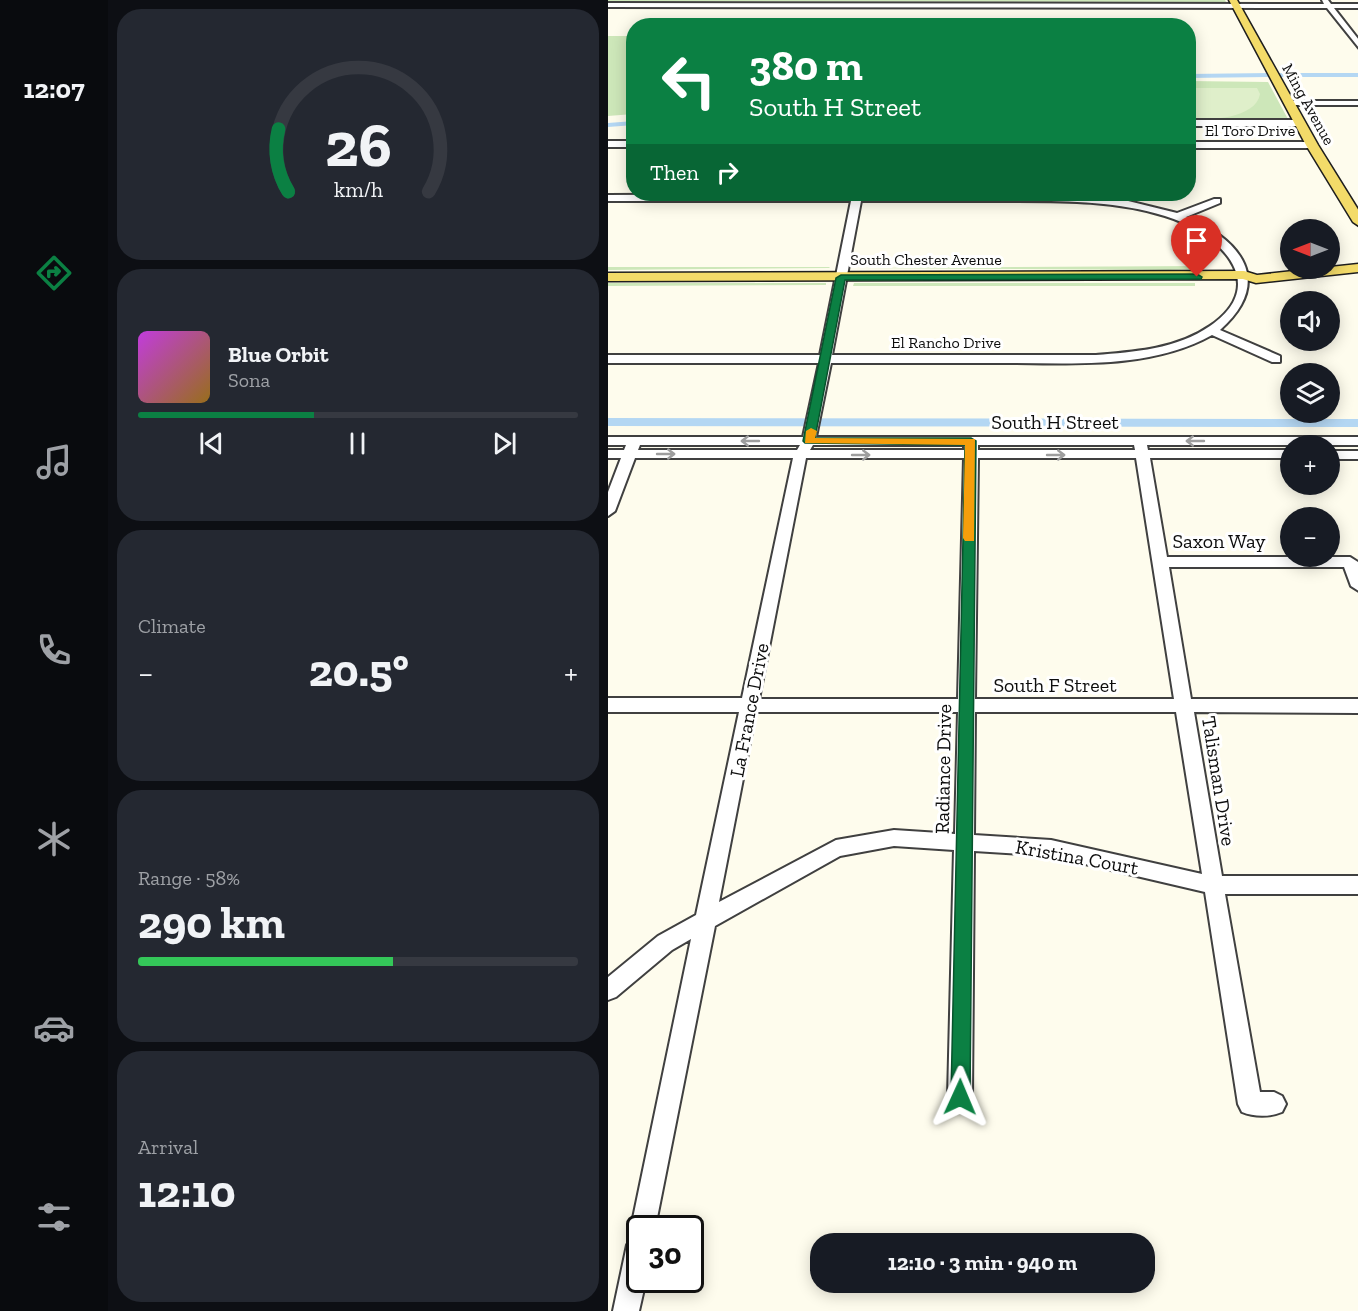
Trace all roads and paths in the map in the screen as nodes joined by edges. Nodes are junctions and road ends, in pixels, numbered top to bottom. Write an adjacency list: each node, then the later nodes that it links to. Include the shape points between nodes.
1 (1234, 3): 2 (street); 3 (street); 6 (main road, Ming Avenue)
2 (1326, 3): 4 (street); 5 (street)
3 (608, 5)
4 (1358, 6)
5 (1358, 46)
6 (1289, 103): 7 (street); 9 (main road, Ming Avenue)
7 (1358, 103)
8 (1196, 123): 9 (street)
9 (1300, 123): 13 (main road, Ming Avenue)
10 (608, 144): 11 (street)
11 (626, 144)
12 (1196, 145): 13 (street, El Toro Drive)
13 (1312, 145): 20 (main road, Ming Avenue)
14 (608, 198): 15 (street)
15 (626, 198)
16 (856, 201): 27 (street, La France Drive)
17 (1105, 201): 19 (street, via 1141,206)
18 (1217, 201): 19 (street)
19 (1177, 218): 25 (street, via 1220,242)
20 (1358, 222)
21 (1358, 259): 22 (main road)
22 (1340, 262)
23 (1280, 268): 25 (main road, South Chester Avenue, via 1250,270)
24 (1358, 268): 25 (main road, South Chester Avenue, via 1256,279)
25 (1244, 275): 27 (main road, South Chester Avenue); 28 (street, El Rancho Drive, via 1237,305)
26 (608, 278): 27 (main road, South Chester Avenue)
27 (841, 278): 30 (street, La France Drive)
28 (1211, 330): 30 (street, El Rancho Drive, via 1173,347 1115,358); 31 (street)
29 (608, 359): 30 (street, El Rancho Drive)
30 (826, 359): 32 (street, La France Drive)
31 (1276, 359)
32 (809, 436): 38 (street, South H Street); 39 (street, South H Street); 50 (street, La France Drive)
33 (608, 441): 38 (street, South H Street)
34 (1340, 441): 35 (street, South H Street)
35 (1358, 441)
36 (1280, 442): 40 (street, South H Street, one-way to 40)
37 (1280, 443): 43 (street, via 1241,447)
38 (632, 448): 41 (street, South H Street); 46 (street)
39 (971, 448): 40 (street, South H Street); 51 (street, Radiance Drive)
40 (1141, 448): 43 (street, South H Street); 47 (street, Talisman Drive)
41 (608, 454)
42 (1280, 454): 43 (street, South H Street)
43 (1225, 455)
44 (1340, 455): 45 (street)
45 (1358, 455)
46 (608, 511)
47 (1160, 562): 48 (street, Saxon Way, via 1350,562); 52 (street, Talisman Drive)
48 (1358, 586)
49 (608, 705): 50 (street, South F Street)
50 (750, 705): 51 (street, South F Street); 57 (street, La France Drive)
51 (966, 706): 52 (street, South F Street); 54 (street, Radiance Drive)
52 (1184, 706): 53 (street, South F Street); 55 (street, Talisman Drive)
53 (1358, 706)
54 (964, 842): 55 (street, Kristina Court, via 1051,848); 57 (street, Kristina Court, via 894,838 836,848); 59 (street, Radiance Drive)
55 (1213, 885): 56 (street, Kristina Court); 60 (street, Talisman Drive, via 1250,1104)
56 (1358, 885)
57 (706, 922): 58 (street, Kristina Court, via 665,943); 61 (street, La France Drive)
58 (608, 990)
59 (960, 1097)
60 (1274, 1104)
61 (646, 1215)
62 (630, 1293): 63 (street)
63 (626, 1311)

